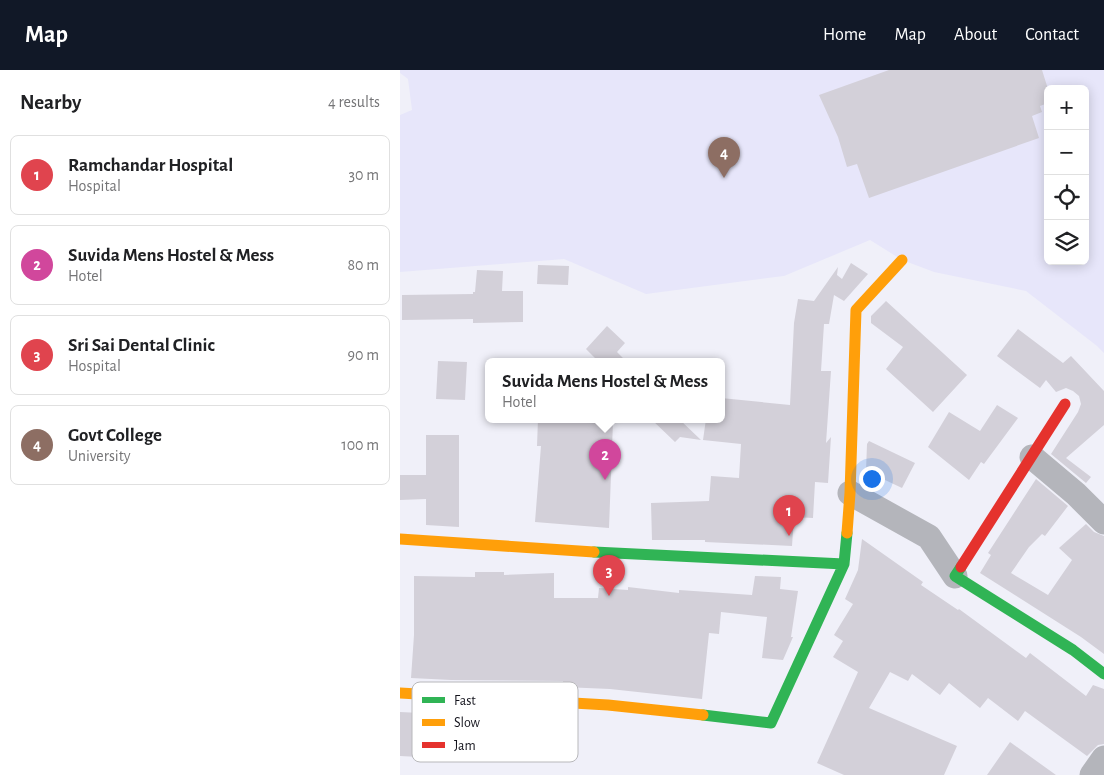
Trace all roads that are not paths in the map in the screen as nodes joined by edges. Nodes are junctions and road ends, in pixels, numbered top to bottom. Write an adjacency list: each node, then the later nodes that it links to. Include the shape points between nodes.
1 (902, 260): 4 (street, via 856,310)
2 (1065, 404): 3 (street)
3 (1032, 457): 5 (street); 8 (street)
4 (850, 493): 7 (street); 8 (street, via 929,537)
5 (1104, 522)
6 (400, 539): 7 (street)
7 (844, 564): 10 (street, via 771,723)
8 (955, 576): 9 (street, via 1073,650)
9 (1104, 674)
10 (578, 704)
11 (1104, 758): 12 (street)
12 (1092, 775)

